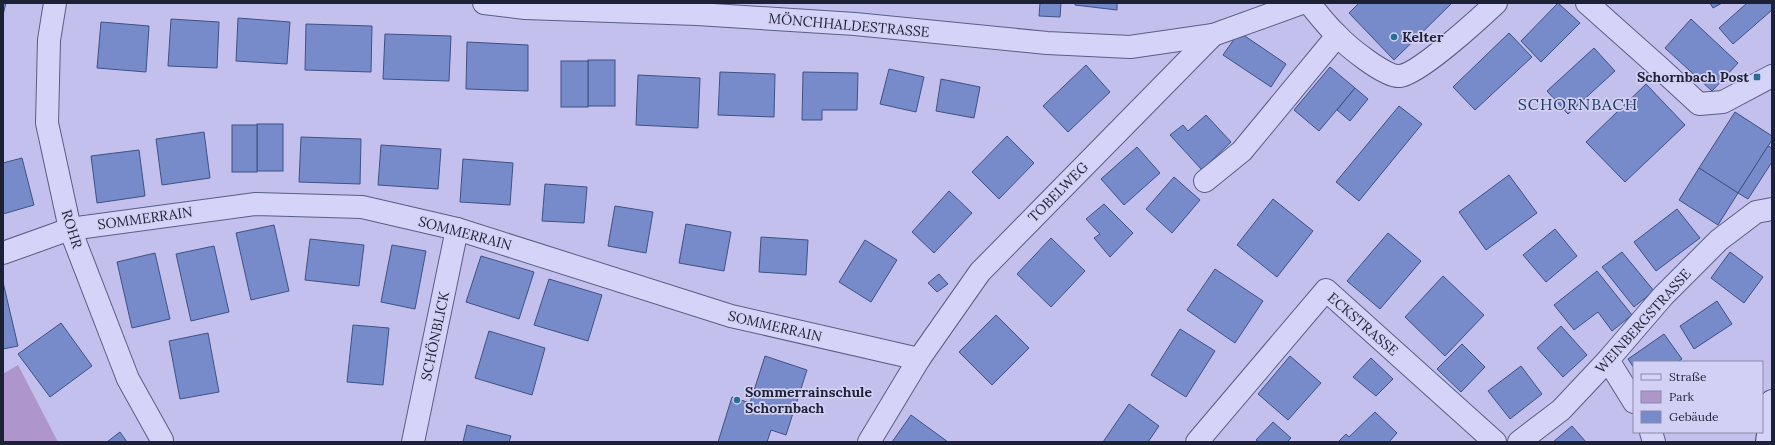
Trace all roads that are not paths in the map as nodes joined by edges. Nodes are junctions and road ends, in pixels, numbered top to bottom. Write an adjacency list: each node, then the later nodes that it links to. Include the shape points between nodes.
1 (55, 3): 12 (street, ROHR, via 49,40 47,123)
2 (484, 3): 7 (street, MÖNCHHALDESTRASSE, via 525,8 697,14 855,24 1047,43 1122,46)
3 (1302, 3): 7 (street, TOBELWEG)
4 (1309, 3): 8 (street)
5 (1496, 3): 8 (street, via 1414,71 1399,77 1381,71)
6 (1587, 3): 9 (street, via 1699,104 1723,102)
7 (1213, 35): 15 (street, TOBELWEG, via 980,272)
8 (1337, 36): 10 (street, via 1242,151)
9 (1772, 76)
10 (1205, 181)
11 (1772, 209): 16 (street, WEINBERGSTRASSE, via 1756,212 1719,240 1663,296)
12 (70, 228): 13 (street, SOMMERRAIN, via 256,204 362,207); 14 (street, SOMMERRAIN); 19 (street, ROHR, via 128,379)
13 (457, 229): 15 (street, SOMMERRAIN, via 731,316); 20 (street, SCHÖNBLICK)
14 (3, 253)
15 (919, 359): 21 (street, TOBELWEG)
16 (1608, 360): 17 (street); 24 (street, WEINBERGSTRASSE, via 1561,410)
17 (1633, 400)
18 (1772, 401): 25 (street)
19 (162, 440)
20 (413, 442)
21 (868, 442)
22 (1197, 442): 23 (street, ECKSTRASSE, via 1326,290)
23 (1495, 442)
24 (1519, 442)
25 (1767, 442)

